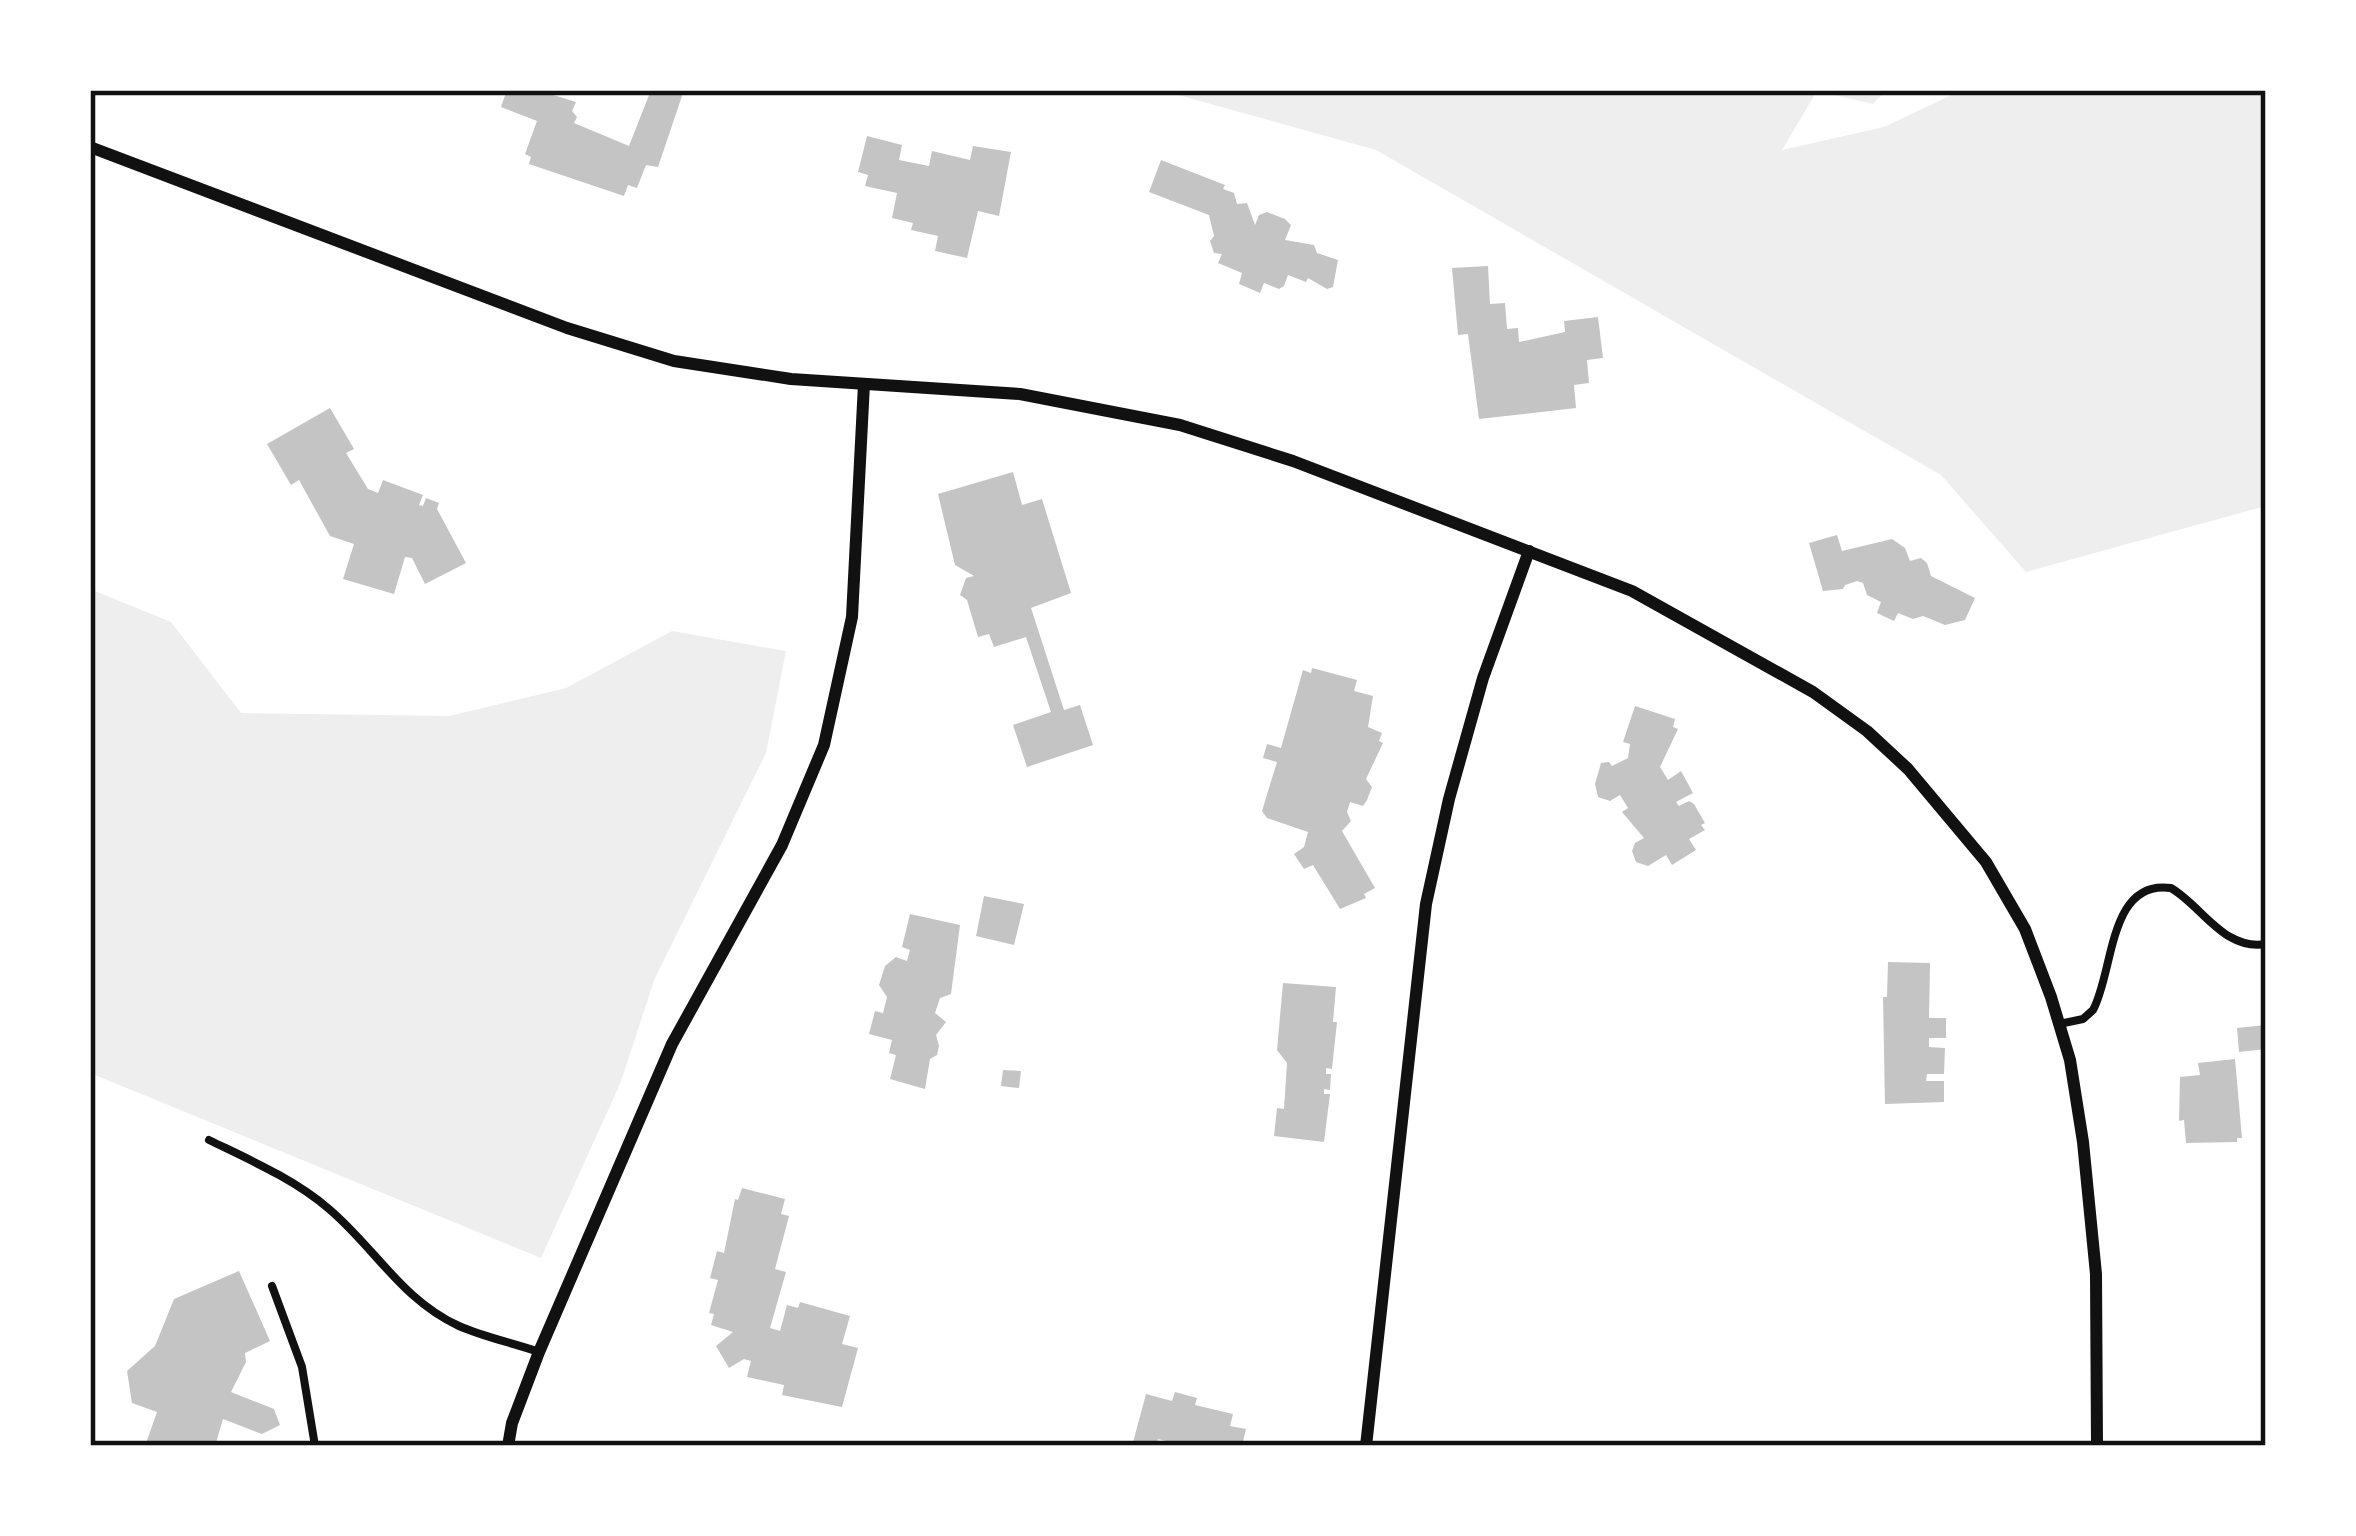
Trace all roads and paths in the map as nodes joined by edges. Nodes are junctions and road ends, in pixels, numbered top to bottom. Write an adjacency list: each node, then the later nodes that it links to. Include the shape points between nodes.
1 (90, 147): 2 (street, via 617,345 738,373)
2 (864, 383): 3 (street, via 1020,394 1180,425); 8 (street, via 852,616 824,745 782,845 686,1014)
3 (1529, 551): 5 (street, via 1697,624 1868,731 1986,862 2024,929); 11 (street, via 1484,678 1426,904)
4 (2266, 944): 5 (lane, via 2224,934 2171,888 2148,889 2127,906 2092,1010)
5 (2059, 1024): 12 (street, via 2083,1142 2096,1274)
6 (208, 1140): 8 (lane, via 327,1207 397,1284 458,1326)
7 (272, 1286): 9 (lane, via 302,1367)
8 (539, 1352): 10 (street)
9 (314, 1446)
10 (508, 1446)
11 (1366, 1446)
12 (2097, 1446)

